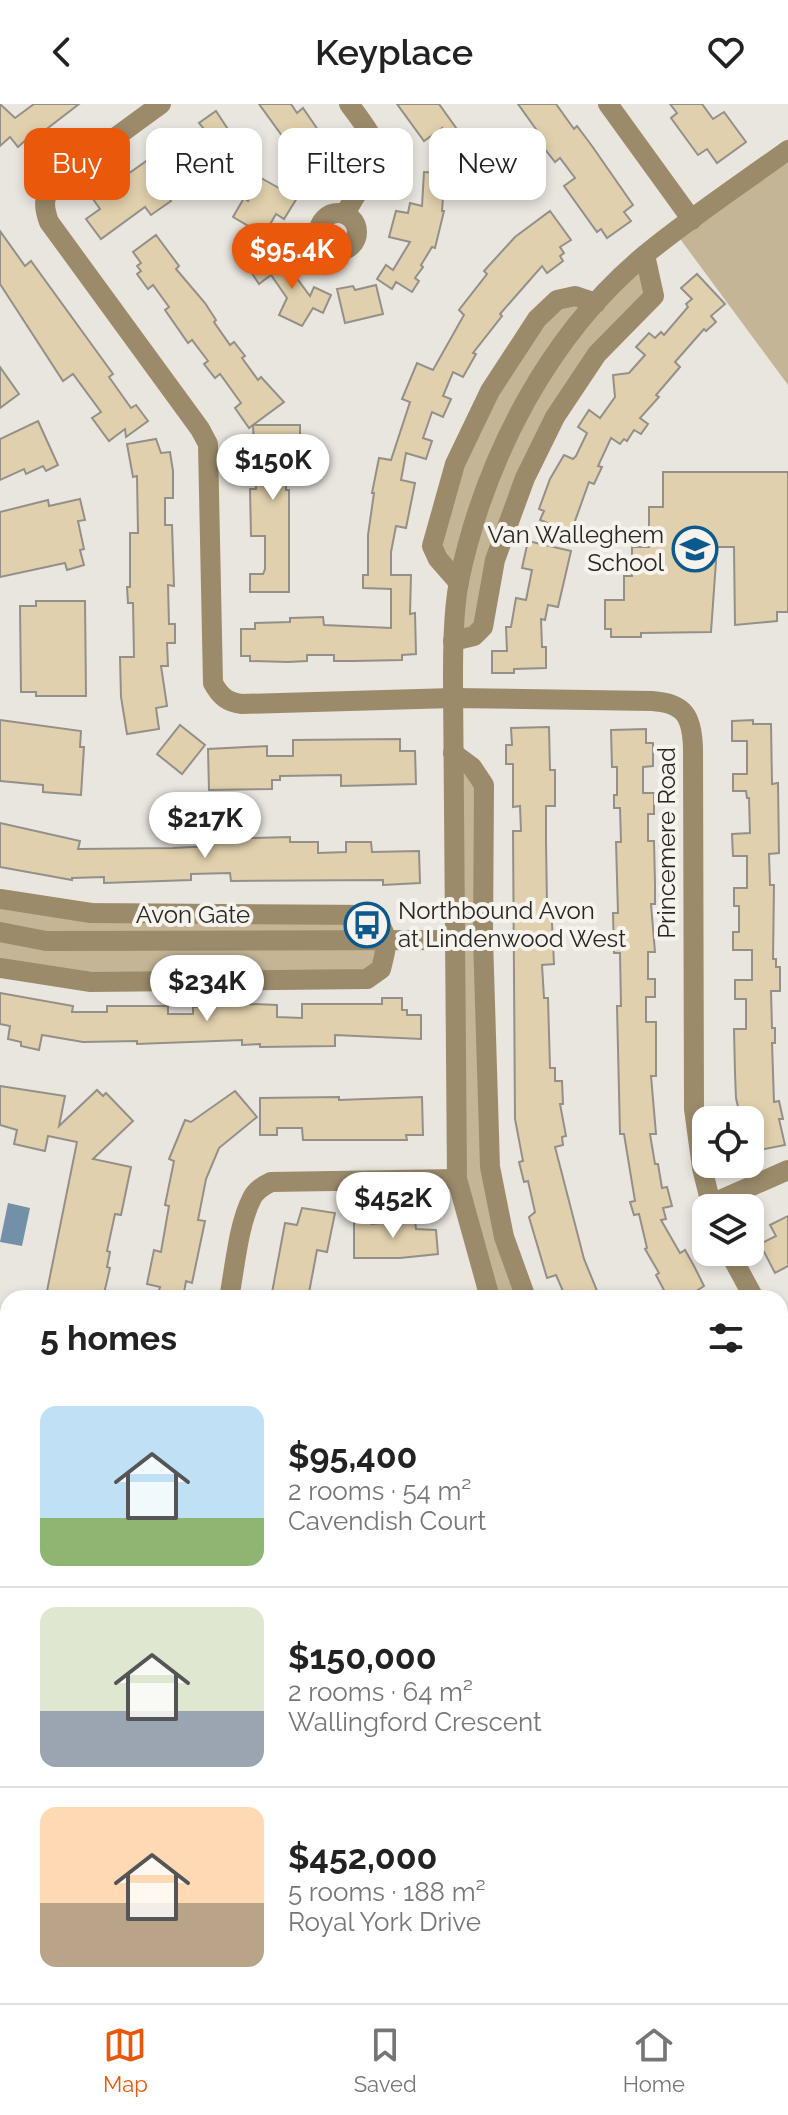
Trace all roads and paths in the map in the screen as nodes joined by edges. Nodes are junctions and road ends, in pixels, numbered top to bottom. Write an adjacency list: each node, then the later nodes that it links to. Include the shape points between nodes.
1 (161, 104): 11 (street, via 57,180 45,193 44,208 208,444 213,683 220,696 242,704)
2 (349, 104): 5 (street, via 379,159)
3 (608, 104): 6 (street)
4 (788, 150): 6 (street)
5 (345, 214)
6 (692, 220): 7 (street)
7 (645, 255): 8 (street); 10 (street, via 654,296 597,354 555,417 525,478 495,560 483,627 474,636)
8 (596, 303): 9 (street, via 558,350 510,429 477,513); 9 (street, via 575,296 557,300 537,319 490,391 455,464 432,546)
9 (459, 583): 10 (street)
10 (453, 641): 11 (street)
11 (453, 698): 12 (street); 20 (street, Princemere Road, via 665,702 689,719 694,1109)
12 (453, 753): 15 (street); 25 (street, via 484,785 490,1167 504,1237)
13 (0, 899): 16 (street, Avon Gate, via 91,913 372,915)
14 (0, 932): 16 (street, Avon Gate, via 46,941)
15 (454, 940): 16 (street, Avon Gate); 19 (street)
16 (388, 942): 17 (street, via 381,969 367,979 91,982)
17 (0, 968)
18 (788, 1170): 21 (street)
19 (457, 1179): 23 (street, via 271,1182 252,1197); 24 (street)
20 (708, 1194)
21 (737, 1194)
22 (737, 1266): 26 (street)
23 (231, 1290)
24 (488, 1290)
25 (523, 1290)
26 (750, 1290)

